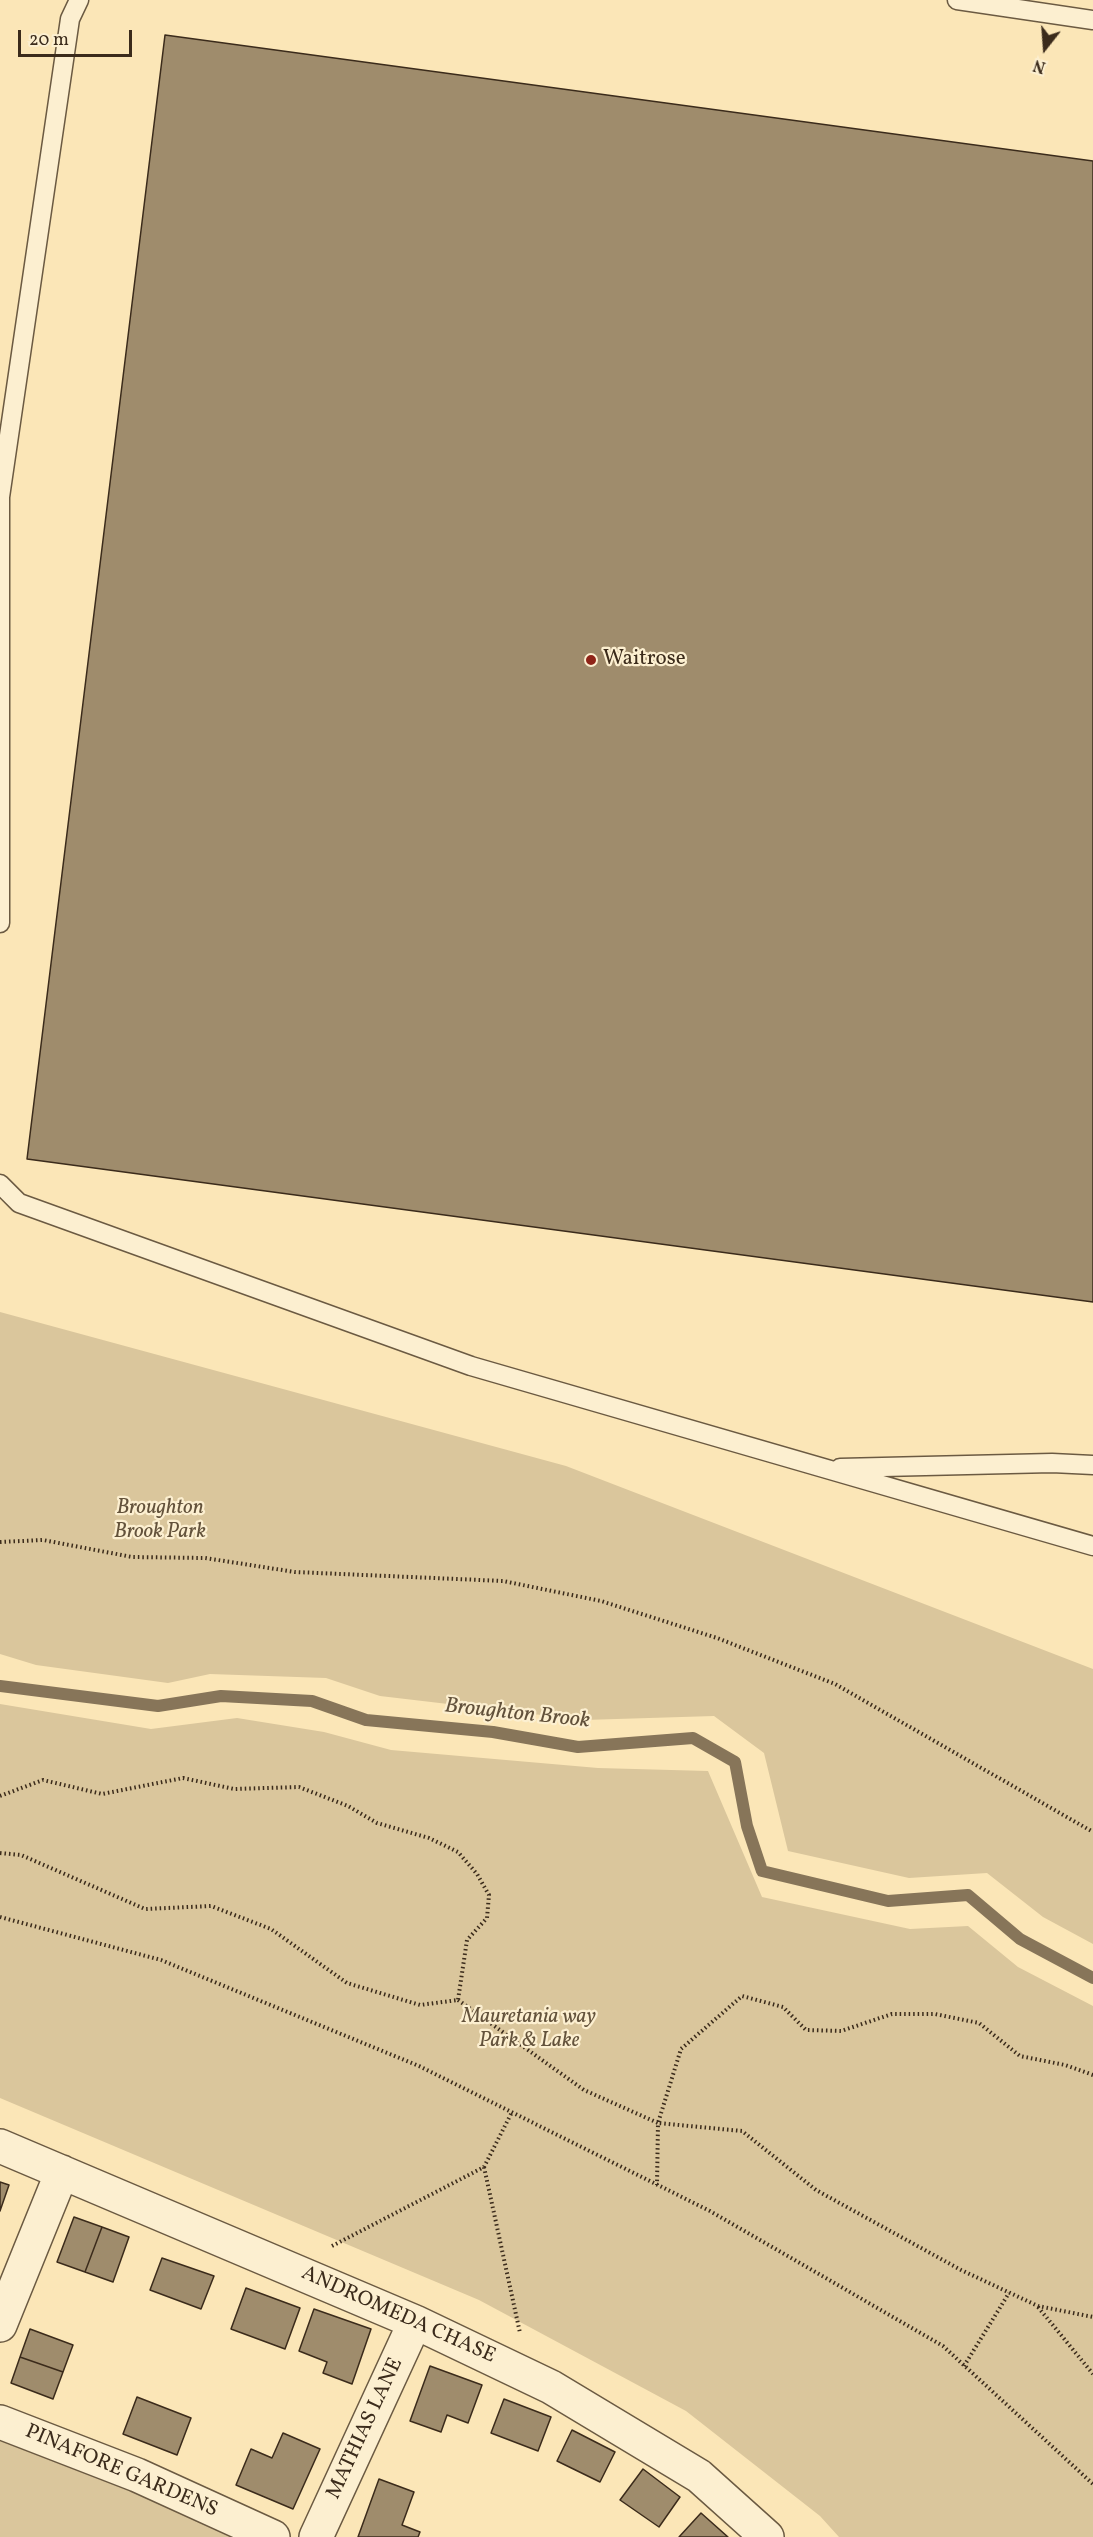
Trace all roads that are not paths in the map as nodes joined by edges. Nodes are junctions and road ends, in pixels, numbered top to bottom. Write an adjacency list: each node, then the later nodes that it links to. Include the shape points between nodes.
1 (79, 0): 4 (lane, via 70,19 0,497)
2 (957, 0): 3 (lane)
3 (1093, 20)
4 (0, 922)
5 (0, 1184): 7 (lane, via 19,1203 471,1366)
6 (1093, 1465): 7 (lane)
7 (823, 1468): 8 (lane)
8 (1093, 1546)
9 (0, 2146): 10 (street, ANDROMEDA CHASE)
10 (62, 2172): 11 (street, ANDROMEDA CHASE); 12 (street)
11 (415, 2322): 15 (street, MATHIAS LANE); 16 (street, ANDROMEDA CHASE, via 551,2387 699,2476)
12 (0, 2325)
13 (0, 2422): 14 (street, PINAFORE GARDENS, via 136,2475)
14 (273, 2537)
15 (316, 2537)
16 (767, 2537)

